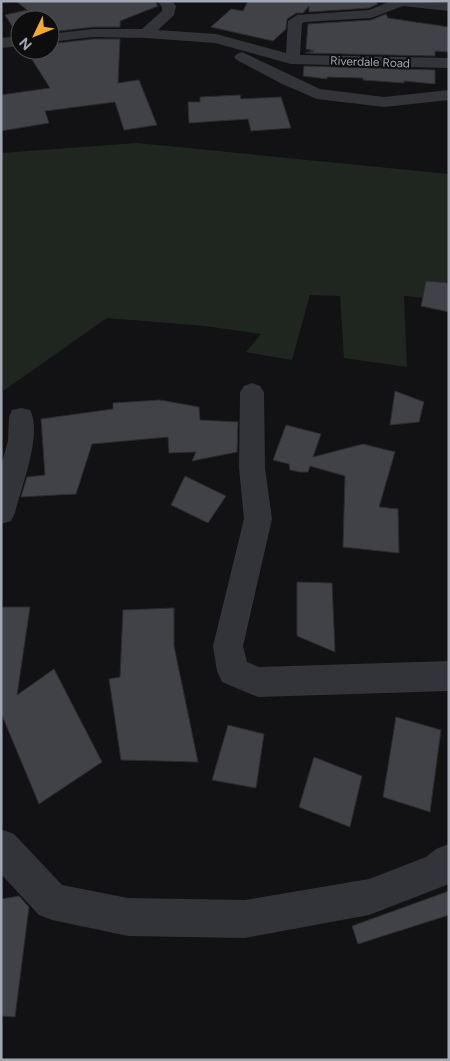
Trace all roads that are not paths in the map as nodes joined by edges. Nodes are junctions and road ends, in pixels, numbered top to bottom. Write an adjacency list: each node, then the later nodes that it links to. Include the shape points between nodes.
1 (164, 1): 3 (street, via 169,12)
2 (449, 7): 6 (street, via 402,2 371,14 302,18 295,21)
3 (146, 34): 4 (street); 5 (street)
4 (60, 37)
5 (190, 37): 6 (street, Riverdale Road, via 216,39); 8 (street, via 233,52 317,94 384,102)
6 (291, 59): 7 (street, Riverdale Road)
7 (449, 63)
8 (449, 95)
9 (252, 392): 12 (street, via 252,468 258,519 228,646 233,671 258,682)
10 (22, 416): 11 (street, via 20,441)
11 (1, 513)
12 (449, 676)
13 (1, 847): 14 (street, via 52,902 128,917 246,919 369,897 438,871)
14 (449, 862)

